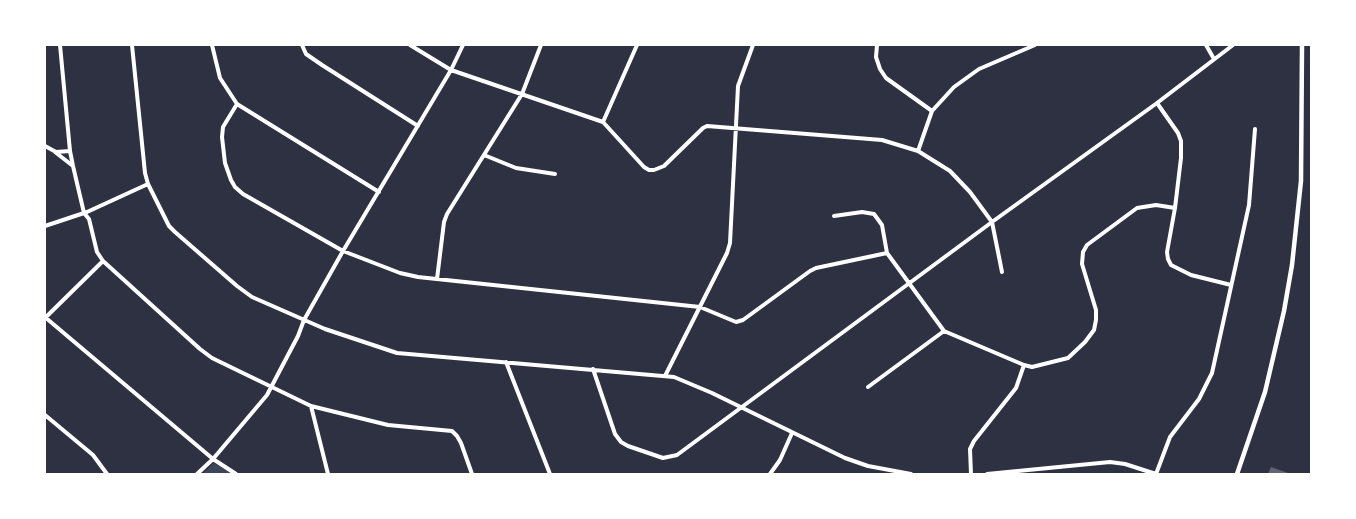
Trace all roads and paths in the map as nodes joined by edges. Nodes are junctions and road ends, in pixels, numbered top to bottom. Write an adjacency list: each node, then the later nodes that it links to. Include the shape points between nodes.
1 (60, 45): 28 (street)
2 (132, 45): 32 (street, via 144,173)
3 (212, 45): 19 (street, via 220,78)
4 (302, 45): 22 (street, via 306,54)
5 (410, 45): 16 (street)
6 (463, 45): 16 (street)
7 (541, 45): 17 (street)
8 (637, 45): 21 (street)
9 (753, 45): 23 (street, via 738,86)
10 (876, 45): 20 (street, via 876,57 886,78)
11 (1035, 45): 20 (street, via 969,75)
12 (1206, 45): 15 (street)
13 (1234, 45): 15 (street)
14 (1302, 45): 73 (street, via 1301,181 1292,265 1266,392)
15 (1214, 59): 18 (street)
16 (451, 70): 17 (street); 22 (street)
17 (522, 94): 21 (street); 29 (street)
18 (1157, 103): 34 (street, via 1182,141); 37 (street)
19 (237, 104): 33 (street); 39 (street, via 222,138 232,183 243,194)
20 (932, 111): 26 (street)
21 (603, 122): 23 (street, via 649,170 664,166 707,126)
22 (418, 126): 33 (street)
23 (736, 128): 26 (street, via 882,140); 46 (street, via 730,243)
24 (1255, 129): 45 (street, via 1249,205)
25 (45, 146): 27 (street)
26 (918, 150): 37 (street, via 950,171)
27 (54, 151): 28 (street); 30 (street)
28 (70, 151): 30 (street)
29 (484, 155): 31 (street, via 516,168); 43 (street, via 447,214)
30 (73, 166): 35 (street)
31 (555, 174)
32 (148, 184): 35 (street); 48 (street, via 170,226 183,240 245,292)
33 (379, 192): 39 (street)
34 (1175, 208): 45 (street, via 1167,252 1170,263 1192,275); 51 (street, via 1156,205 1137,208 1091,241 1084,250 1082,264 1096,310 1094,330 1068,358 1036,366)
35 (84, 213): 38 (street); 41 (street)
36 (834, 216): 40 (street, via 862,212 874,214 882,225)
37 (992, 222): 42 (street); 44 (street)
38 (45, 226)
39 (343, 251): 43 (street, via 400,273); 48 (street)
40 (887, 253): 44 (street); 46 (street, via 816,268 740,321)
41 (103, 261): 47 (street); 55 (street, via 200,349)
42 (1002, 272)
43 (437, 279): 46 (street)
44 (910, 284): 49 (street); 57 (street)
45 (1231, 285): 72 (street, via 1210,380 1170,437)
46 (700, 307): 53 (street)
47 (46, 318): 60 (street)
48 (304, 320): 50 (street, via 389,352); 55 (street)
49 (944, 331): 51 (street); 54 (street)
50 (506, 362): 52 (street); 67 (street)
51 (1024, 365): 70 (street, via 1016,388 970,449)
52 (593, 369): 53 (street); 57 (street, via 618,439 625,445 660,457 679,455)
53 (666, 376): 57 (street)
54 (868, 387)
55 (271, 388): 56 (street); 60 (street)
56 (312, 406): 65 (street); 66 (street, via 388,425 452,431 461,443)
57 (742, 408): 59 (street)
58 (45, 415): 62 (street, via 93,456)
59 (792, 433): 68 (street); 69 (street, via 855,462)
60 (213, 459): 63 (street); 64 (street)
61 (1032, 472): 71 (street); 72 (street, via 1110,462)
62 (108, 474)
63 (197, 474)
64 (236, 474)
65 (328, 474)
66 (472, 474)
67 (550, 474)
68 (770, 474)
69 (911, 474)
70 (971, 474)
71 (986, 474)
72 (1156, 474)
73 (1238, 474)

